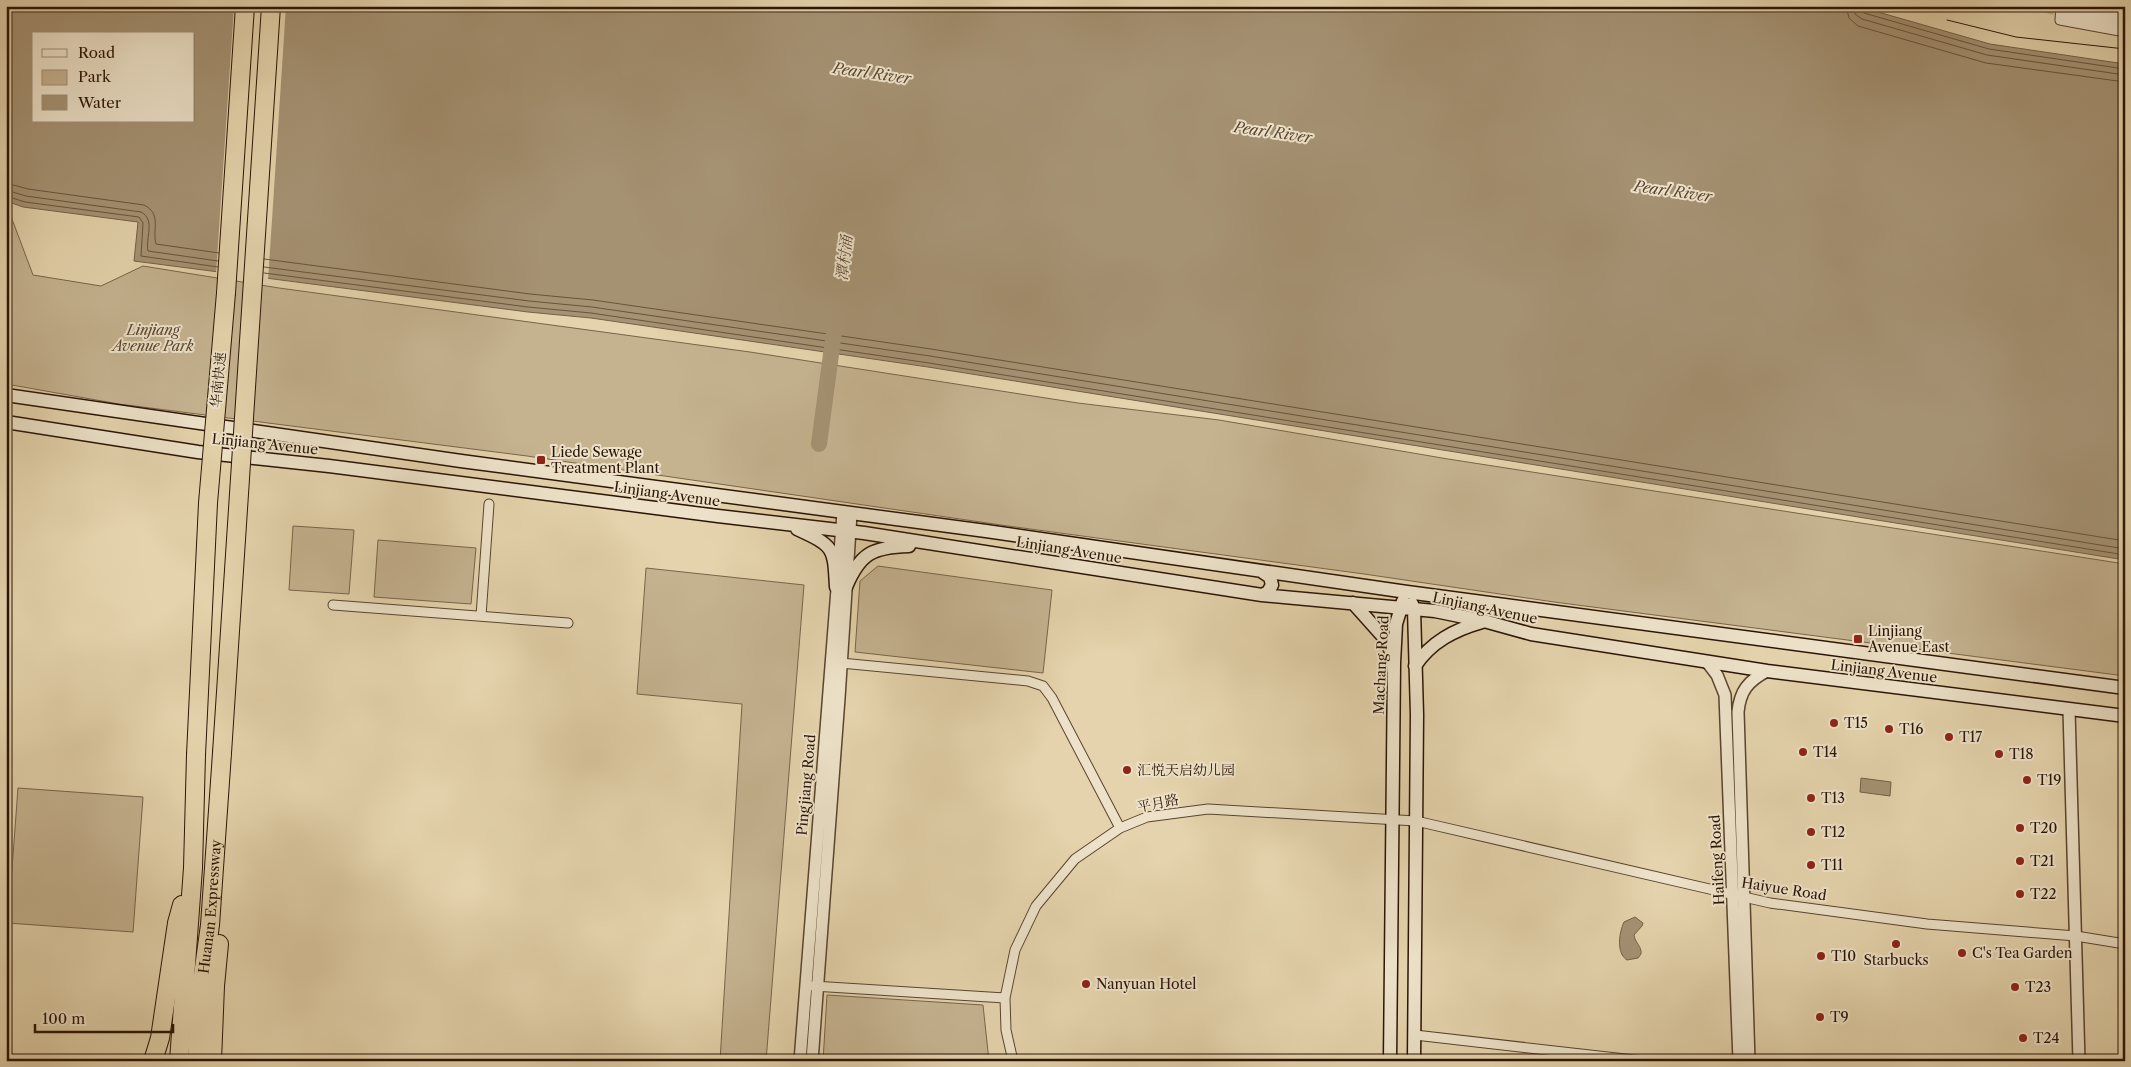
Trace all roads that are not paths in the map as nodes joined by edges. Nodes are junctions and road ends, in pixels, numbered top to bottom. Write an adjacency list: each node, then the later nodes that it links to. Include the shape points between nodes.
1 (245, 6): 42 (highway, 华南快速, bridge, via 208,503)
2 (271, 6): 41 (highway, 华南快速, bridge)
3 (2095, 6): 5 (main road)
4 (2064, 9): 6 (main road); 7 (street, via 2060,20)
5 (2125, 11)
6 (2125, 24)
7 (2125, 32)
8 (6, 395): 11 (main road, Linjiang Avenue)
9 (6, 422): 12 (main road, Linjiang Avenue, via 198,452)
10 (489, 504): 26 (street)
11 (847, 513): 13 (street, Pingjiang Road); 14 (main road, Linjiang Avenue)
12 (788, 524): 13 (main road, Linjiang Avenue); 18 (main road, via 829,548)
13 (845, 531): 15 (main road, Linjiang Avenue); 18 (street, Pingjiang Road)
14 (986, 531): 16 (main road, via 976,536 975,543); 17 (main road, Linjiang Avenue)
15 (935, 545): 16 (main road, Linjiang Avenue); 18 (main road, via 880,548 867,554)
16 (982, 552): 20 (main road, Linjiang Avenue)
17 (1261, 571): 19 (main road, Linjiang Avenue); 20 (main road, via 1270,577 1272,585)
18 (841, 587): 31 (street, Pingjiang Road); 46 (street, Pingjiang Road)
19 (1407, 592): 23 (main road, Machang Road); 24 (main road); 25 (main road, Linjiang Avenue)
20 (1262, 595): 21 (main road, Linjiang Avenue)
21 (1353, 603): 23 (main road, Linjiang Avenue); 32 (main road, via 1387,641)
22 (333, 605): 26 (street)
23 (1399, 609): 24 (main road, Linjiang Avenue); 32 (main road, Machang Road)
24 (1414, 609): 27 (main road, Linjiang Avenue); 33 (main road)
25 (1536, 609): 29 (main road, via 1525,612 1521,617 1525,630); 35 (main road, Linjiang Avenue)
26 (481, 616): 28 (street)
27 (1484, 621): 29 (main road, Linjiang Avenue); 33 (main road, via 1462,628 1434,644)
28 (568, 623)
29 (1531, 634): 30 (main road, Linjiang Avenue)
30 (1707, 662): 34 (main road, Linjiang Avenue); 43 (street, Haifeng Road, via 1717,675 1725,695)
31 (841, 663): 40 (street, via 1028,681 1043,686); 46 (street, Pingjiang Road)
32 (1394, 663): 33 (main road, via 1405,656); 38 (main road, Machang Road)
33 (1415, 666): 39 (main road)
34 (1767, 671): 36 (main road, Linjiang Avenue); 43 (street, Haifeng Road, via 1748,682 1739,699)
35 (2125, 688)
36 (2069, 710): 37 (main road, Linjiang Avenue); 44 (street)
37 (2125, 716)
38 (1393, 820): 39 (street, 平月路); 40 (street, 平月路, via 1208,809 1147,817); 56 (main road, Machang Road)
39 (1416, 821): 43 (street, Haiyue Road); 48 (main road)
40 (1120, 828): 47 (street, 平月路, via 1075,859 1036,906 1015,950)
41 (215, 860): 51 (highway, Huanan Expressway); 52 (highway, via 221,925)
42 (193, 868): 49 (highway, via 177,923 160,1038); 50 (highway, Huanan Expressway)
43 (1739, 896): 44 (street, Haiyue Road, via 1926,924); 59 (street, Haifeng Road); 60 (street, Haifeng Road)
44 (2076, 936): 45 (street, Haiyue Road); 61 (street)
45 (2125, 944)
46 (811, 986): 47 (street); 53 (street, Pingjiang Road); 54 (street, Pingjiang Road)
47 (1005, 998): 55 (street, 平月路, via 1006,1030)
48 (1415, 1035): 57 (main road); 58 (street)
49 (153, 1061)
50 (179, 1061)
51 (196, 1061)
52 (212, 1061)
53 (800, 1061)
54 (812, 1061)
55 (1013, 1061)
56 (1390, 1061)
57 (1414, 1061)
58 (1644, 1061)
59 (1739, 1061)
60 (1749, 1061)
61 (2079, 1061)

